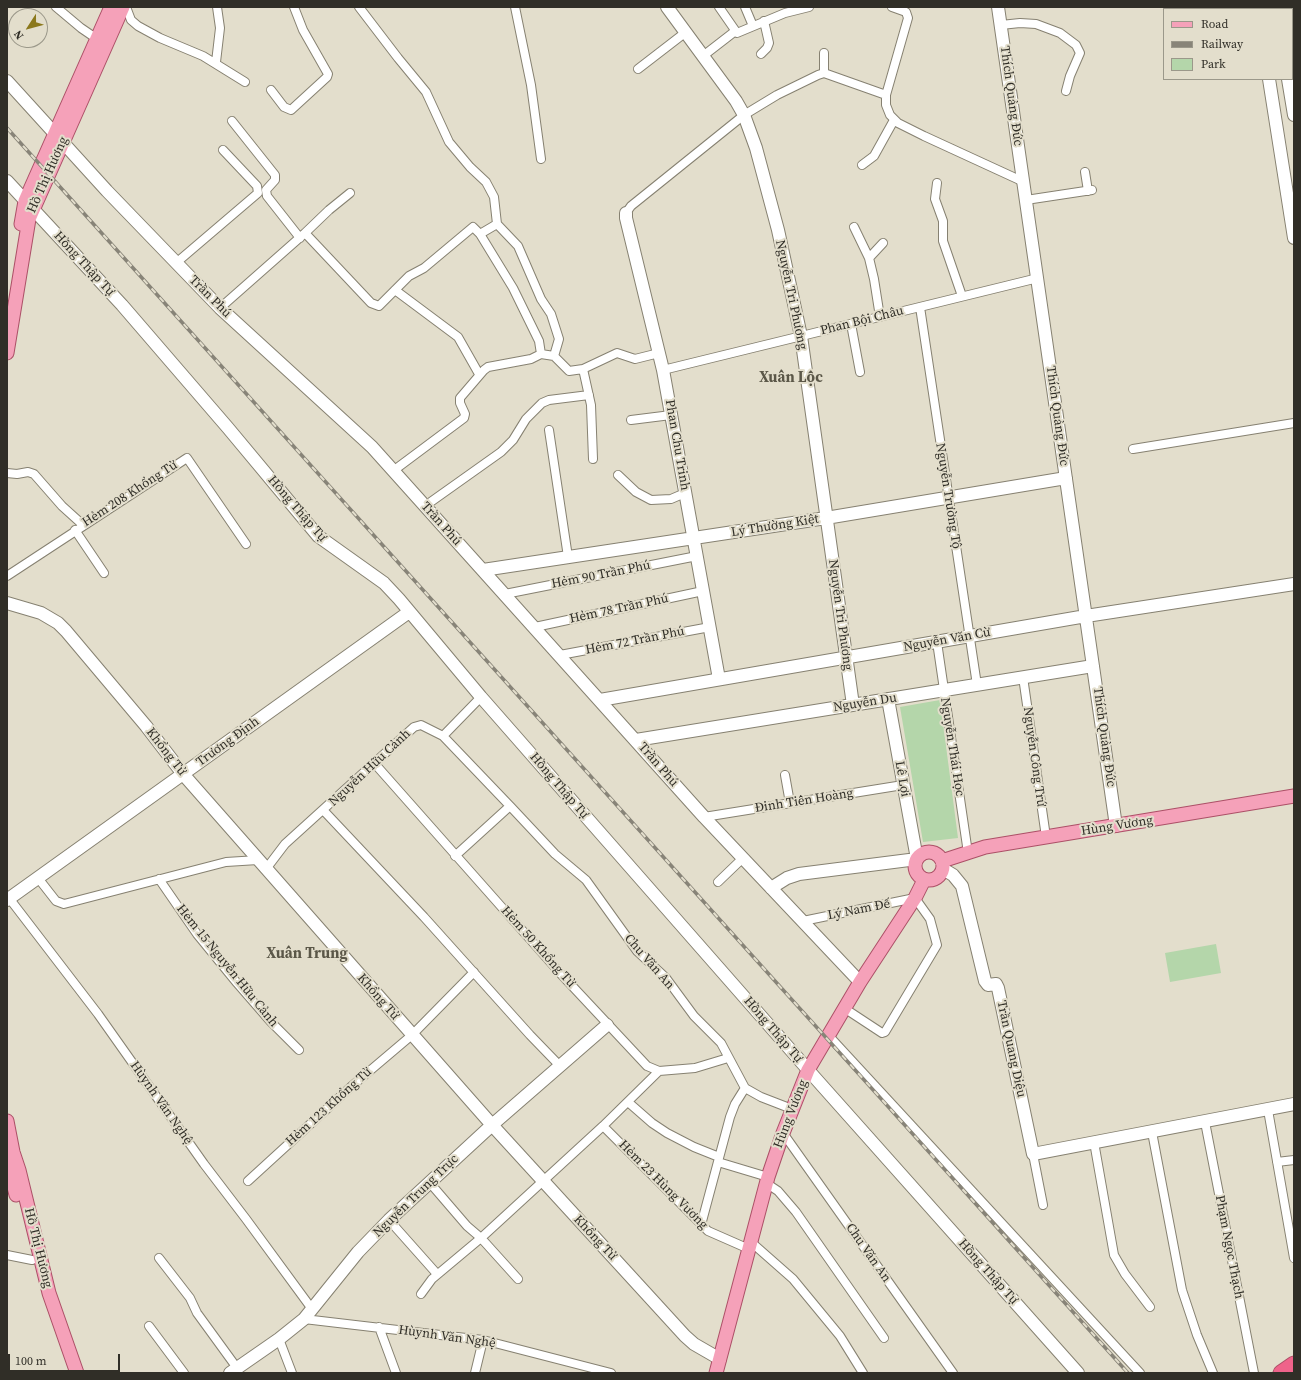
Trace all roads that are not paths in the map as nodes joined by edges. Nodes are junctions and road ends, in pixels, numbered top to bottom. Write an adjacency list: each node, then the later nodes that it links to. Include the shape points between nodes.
1 (56, 7): 19 (street)
2 (111, 7): 19 (main road, Hồ Thị Hương)
3 (124, 7): 19 (main road, Hồ Thị Hương); 23 (street, via 131,20 138,26)
4 (217, 7): 23 (street, via 220,28)
5 (294, 7): 30 (street, via 303,30 328,74 291,110 284,107)
6 (359, 7): 49 (street, via 426,92 449,142 486,182 494,197)
7 (515, 7): 39 (street, via 531,85)
8 (668, 7): 17 (street, Nguyễn Tri Phương)
9 (720, 7): 18 (street)
10 (745, 7): 16 (street)
11 (809, 7): 14 (street)
12 (892, 7): 32 (street, via 906,12 908,18)
13 (998, 7): 15 (street, Thích Quảng Đức)
14 (764, 22): 16 (street); 21 (street, via 769,43)
15 (1001, 25): 31 (street, via 1036,24 1064,35 1076,45 1080,53); 43 (street, Thích Quảng Đức)
16 (753, 26): 18 (street)
17 (686, 32): 22 (street, Nguyễn Tri Phương); 24 (street)
18 (734, 32): 22 (street)
19 (101, 42): 37 (main road, Hồ Thị Hương)
20 (824, 53): 25 (street)
21 (761, 54)
22 (703, 56): 33 (street, Nguyễn Tri Phương)
23 (216, 62): 29 (street)
24 (638, 69)
25 (824, 73): 32 (street); 33 (street, via 777,95)
26 (1269, 80): 53 (street)
27 (1288, 80): 34 (street)
28 (7, 81): 37 (street, Trần Phú)
29 (245, 82)
30 (271, 90)
31 (1066, 91)
32 (886, 95): 36 (street, via 887,110)
33 (744, 115): 48 (street, via 631,206); 65 (street, Nguyễn Tri Phương, via 778,230)
34 (1294, 115)
35 (232, 120): 52 (street, via 275,175 275,180 266,190 267,196)
36 (894, 120): 40 (street, via 874,156); 43 (street)
37 (58, 138): 47 (main road, Hồ Thị Hương); 56 (street, Trần Phú)
38 (223, 150): 56 (street, via 257,186 258,193)
39 (541, 159)
40 (862, 165)
41 (1085, 172): 46 (street, via 1090,190)
42 (7, 181): 47 (street, Hồng Thập Tự)
43 (1024, 182): 46 (street, Thích Quảng Đức)
44 (937, 183): 59 (street, via 935,199 943,222 943,241)
45 (350, 193): 52 (street)
46 (1026, 200): 57 (street, Thích Quảng Đức)
47 (29, 205): 60 (main road, Hồ Thị Hương); 67 (main road, Hồ Thị Hương); 102 (street, Hồng Thập Tự, via 138,323 318,536 384,583)
48 (626, 213): 66 (street, Phan Chu Trinh)
49 (497, 224): 51 (street); 69 (street, via 518,246 541,299 551,314 559,339)
50 (854, 227): 55 (street)
51 (480, 234): 58 (street, via 476,228 470,228 424,268 409,276); 68 (street, via 513,288 539,341)
52 (302, 236): 58 (street, via 375,306 382,304); 62 (street)
53 (1294, 238)
54 (883, 244): 55 (street)
55 (869, 258): 63 (street)
56 (176, 263): 62 (street, Trần Phú)
57 (1038, 278): 59 (street, Phan Bội Châu); 84 (street, Thích Quảng Đức)
58 (396, 290): 73 (street, via 458,337)
59 (962, 296): 61 (street, Phan Bội Châu)
60 (7, 299)
61 (920, 307): 63 (street, Phan Bội Châu); 86 (street, Nguyễn Trường Tộ)
62 (220, 308): 81 (street, Trần Phú, via 352,427)
63 (880, 317): 64 (street, Phan Bội Châu)
64 (851, 324): 65 (street, Phan Bội Châu); 72 (street)
65 (801, 336): 71 (street, Phan Bội Châu); 88 (street, Nguyễn Tri Phương)
66 (659, 352): 70 (street, via 635,359 617,353); 71 (street, Phan Chu Trinh)
67 (7, 353)
68 (541, 354): 69 (street); 73 (street, via 532,359 488,368)
69 (554, 356): 70 (street, via 569,371)
70 (583, 369): 74 (street)
71 (663, 370): 75 (street, Phan Chu Trinh)
72 (860, 372)
73 (479, 374): 81 (street, via 460,398 464,418)
74 (589, 395): 80 (street); 87 (street, via 542,403 526,419 513,440 501,452)
75 (671, 415): 76 (street); 85 (street, Phan Chu Trinh)
76 (630, 420)
77 (1294, 423): 79 (street)
78 (549, 430): 94 (street)
79 (1133, 449)
80 (593, 459)
81 (393, 471): 87 (street, Trần Phú)
82 (7, 473): 89 (street, via 34,474)
83 (618, 475): 85 (street, via 636,492 651,500 671,499)
84 (1066, 478): 86 (street, Lý Thường Kiệt); 103 (street, Thích Quảng Đức)
85 (685, 493): 91 (street, Phan Chu Trinh)
86 (949, 498): 88 (street, Lý Thường Kiệt); 106 (street, Nguyễn Trường Tộ)
87 (425, 506): 95 (street, Trần Phú)
88 (826, 518): 91 (street, Lý Thường Kiệt); 109 (street, Nguyễn Tri Phương)
89 (83, 525): 90 (street, Hẻm 208 Khổng Tử); 92 (street, Hẻm 208 Khổng Tử, via 187,458)
90 (75, 530): 96 (street); 97 (street, Hẻm 208 Khổng Tử)
91 (693, 538): 93 (street, Phan Chu Trinh); 94 (street, Lý Thường Kiệt)
92 (246, 544)
93 (697, 556): 99 (street, Phan Chu Trinh); 100 (street, Hẻm 90 Trần Phú)
94 (568, 557): 95 (street, Lý Thường Kiệt)
95 (483, 570): 100 (street, Trần Phú)
96 (104, 573)
97 (7, 576)
98 (1294, 584): 103 (street, Nguyễn Văn Cừ)
99 (703, 591): 104 (street, Hẻm 78 Trần Phú); 105 (street, Phan Chu Trinh)
100 (505, 594): 104 (street, Trần Phú)
101 (7, 603): 122 (street, Khổng Tử, via 41,613 58,623 146,726)
102 (409, 612): 115 (street, Hồng Thập Tự); 122 (street, Trương Định)
103 (1086, 616): 106 (street, Nguyễn Văn Cừ); 110 (street, Thích Quảng Đức)
104 (535, 627): 108 (street, Trần Phú)
105 (710, 627): 108 (street, Hẻm 72 Trần Phú); 112 (street, Phan Chu Trinh)
106 (970, 636): 107 (street, Nguyễn Văn Cừ); 113 (street, Nguyễn Trường Tộ)
107 (936, 642): 109 (street, Nguyễn Văn Cừ); 114 (street, Nguyễn Thái Học)
108 (560, 655): 117 (street, Trần Phú)
109 (846, 657): 112 (street, Nguyễn Văn Cừ); 118 (street, Nguyễn Tri Phương)
110 (1093, 666): 111 (street, Nguyễn Du); 130 (street, Thích Quảng Đức)
111 (1022, 677): 113 (street, Nguyễn Du); 131 (street, Nguyễn Công Trứ)
112 (719, 679): 117 (street, Nguyễn Văn Cừ)
113 (977, 685): 114 (street, Nguyễn Du)
114 (944, 690): 116 (street, Nguyễn Du); 132 (street, Nguyễn Thái Học)
115 (481, 697): 119 (street); 156 (street, Hồng Thập Tự)
116 (888, 699): 118 (street, Nguyễn Du); 124 (street, Lê Lợi)
117 (600, 700): 120 (street, Trần Phú)
118 (853, 705): 120 (street, Nguyễn Du)
119 (443, 736): 121 (street, Nguyễn Hữu Cảnh, via 418,725); 127 (street, Chu Văn An)
120 (636, 740): 129 (street, Trần Phú)
121 (375, 764): 128 (street, Nguyễn Hữu Cảnh); 133 (street, Hẻm 50 Khổng Tử)
122 (183, 774): 136 (street, Khổng Tử); 138 (street, Trương Định)
123 (785, 775): 126 (street)
124 (903, 786): 126 (street, Đinh Tiên Hoàng); 135 (street, Lê Lợi)
125 (1294, 796): 130 (main road, Hùng Vương)
126 (790, 803): 129 (street, Đinh Tiên Hoàng)
127 (510, 806): 133 (street); 153 (street, Chu Văn An, via 555,854 586,880 637,951 666,978 694,1016 721,1043)
128 (324, 811): 136 (street, Nguyễn Hữu Cảnh); 146 (street)
129 (704, 817): 134 (street, Trần Phú)
130 (1116, 826): 131 (main road, Hùng Vương)
131 (1046, 837): 132 (main road, Hùng Vương, via 985,847)
132 (968, 853): 137 (main road, Hùng Vương)
133 (455, 856): 149 (street, Hẻm 50 Khổng Tử)
134 (743, 858): 141 (street); 142 (street, Trần Phú)
135 (917, 859): 137 (main road, via 929,852 938,855); 140 (main road, via 916,871); 142 (street, via 799,874)
136 (262, 865): 139 (street, via 226,862); 150 (street, Khổng Tử)
137 (943, 865): 140 (main road, via 937,878); 169 (street, Trần Quang Diệu, via 962,886 985,981 988,985 996,984 998,988)
138 (38, 878): 139 (street, via 56,901 64,904); 144 (street, Trương Định)
139 (159, 879): 152 (street, Hẻm 15 Nguyễn Hữu Cảnh, via 188,922 227,971)
140 (924, 880): 143 (main road, Hùng Vương)
141 (718, 882)
142 (771, 888): 145 (street, Trần Phú)
143 (915, 898): 145 (street, Lý Nam Đế); 147 (main road, Hùng Vương); 148 (street, via 930,919 937,945 887,1029 882,1033)
144 (8, 899): 192 (street, Hùynh Văn Nghệ, via 98,1014 204,1164)
145 (803, 921): 147 (street, Trần Phú)
146 (474, 972): 150 (street, Hẻm 123 Khổng Tử); 154 (street)
147 (860, 982): 148 (main road, Hùng Vương)
148 (844, 1008): 151 (main road, Hùng Vương)
149 (607, 1025): 154 (street, Nguyễn Trung Trực); 155 (street, Hẻm 50 Khổng Tử, via 647,1066)
150 (412, 1035): 164 (street, Khổng Tử); 175 (street, Hẻm 123 Khổng Tử, via 348,1089)
151 (828, 1035): 156 (main road, Hùng Vương); 213 (street)
152 (299, 1050)
153 (728, 1058): 155 (street, via 695,1068); 157 (street, Chu Văn An)
154 (560, 1066): 164 (street, Nguyễn Trung Trực)
155 (658, 1070): 158 (street)
156 (808, 1070): 160 (main road, Hùng Vương); 212 (street, Hồng Thập Tự)
157 (745, 1088): 160 (street, Chu Văn An, via 761,1098); 171 (street, via 732,1109)
158 (628, 1102): 165 (street); 171 (street, via 667,1133)
159 (1294, 1104): 161 (street)
160 (792, 1109): 167 (main road, Hùng Vương)
161 (1268, 1110): 163 (street); 173 (street)
162 (7, 1121): 203 (main road, Hồ Thị Hương, via 49,1293)
163 (1204, 1122): 166 (street); 215 (street, Phạm Ngọc Thạch)
164 (492, 1125): 176 (street, Khổng Tử); 177 (street, Nguyễn Trung Trực)
165 (603, 1126): 176 (street); 181 (street, Hẻm 23 Hùng Vương)
166 (1152, 1132): 168 (street); 214 (street, via 1182,1290)
167 (783, 1133): 174 (main road, Hùng Vương); 211 (street, Chu Văn An)
168 (1094, 1142): 169 (street); 191 (street, via 1114,1255)
169 (1033, 1154): 178 (street, Trần Quang Diệu)
170 (7, 1160): 187 (main road, Hồ Thị Hương)
171 (718, 1160): 174 (street); 181 (street)
172 (1294, 1160): 173 (street)
173 (1277, 1162): 179 (street)
174 (767, 1180): 183 (main road, Hùng Vương); 196 (street, via 796,1212)
175 (248, 1181)
176 (543, 1181): 182 (street); 199 (street, Khổng Tử, via 685,1336)
177 (430, 1183): 180 (street, Nguyễn Trung Trực); 182 (street, via 467,1226)
178 (1043, 1205)
179 (1290, 1216): 186 (street)
180 (389, 1220): 188 (street); 192 (street, Nguyễn Trung Trực, via 358,1252)
181 (701, 1225): 183 (street, Hẻm 23 Hùng Vương, via 716,1236)
182 (481, 1238): 188 (street); 189 (street)
183 (750, 1245): 199 (main road, Hùng Vương); 210 (street, Hẻm 23 Hùng Vương, via 793,1279 840,1336)
184 (7, 1255): 187 (street)
185 (159, 1258): 201 (street, via 190,1298)
186 (1294, 1258)
187 (32, 1260): 202 (main road, Hồ Thị Hương, via 40,1294)
188 (438, 1274): 190 (street)
189 (518, 1279)
190 (421, 1294)
191 (1150, 1307)
192 (312, 1309): 193 (street, Nguyễn Trung Trực)
193 (304, 1319): 195 (street, Hùynh Văn Nghệ); 197 (street, Nguyễn Trung Trực)
194 (149, 1326): 204 (street)
195 (379, 1328): 198 (street, Hùynh Văn Nghệ); 206 (street)
196 (884, 1338)
197 (279, 1339): 201 (street, Nguyễn Trung Trực); 205 (street)
198 (482, 1340): 207 (street); 208 (street, Hùynh Văn Nghệ)
199 (720, 1359): 209 (main road, Hùng Vương)
200 (1294, 1364): 216 (highway)
201 (233, 1371)
202 (68, 1373)
203 (77, 1373)
204 (184, 1373)
205 (292, 1373)
206 (396, 1373)
207 (475, 1373)
208 (611, 1373)
209 (716, 1373)
210 (863, 1373)
211 (953, 1373)
212 (1078, 1373)
213 (1140, 1373)
214 (1213, 1373)
215 (1254, 1373)
216 (1281, 1373)

